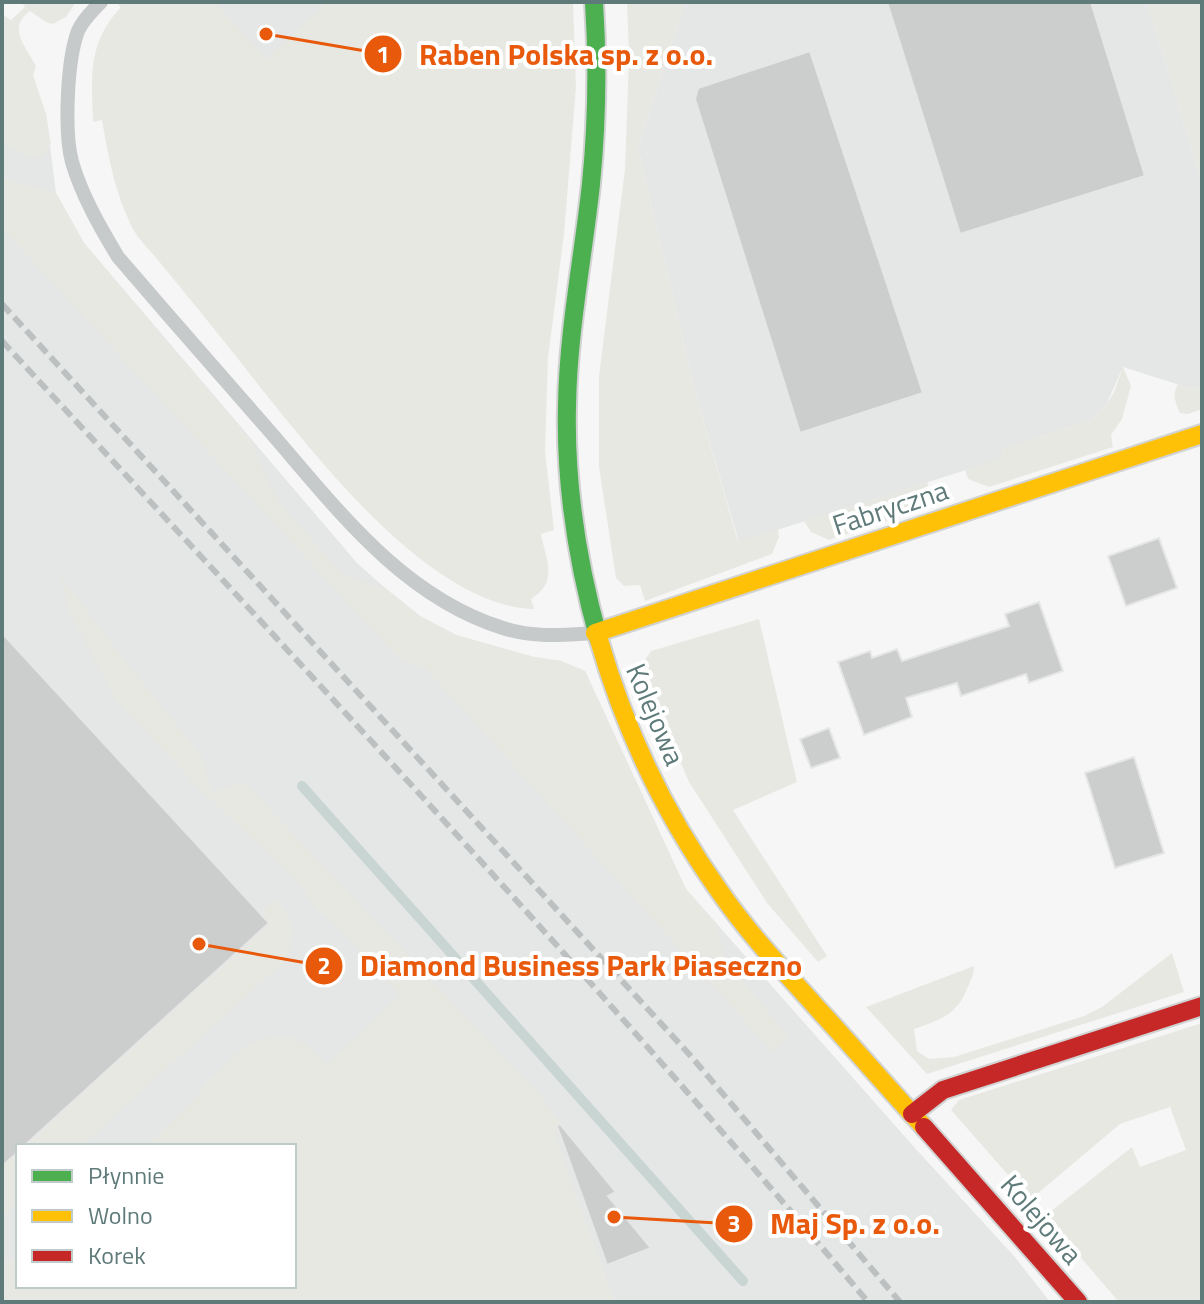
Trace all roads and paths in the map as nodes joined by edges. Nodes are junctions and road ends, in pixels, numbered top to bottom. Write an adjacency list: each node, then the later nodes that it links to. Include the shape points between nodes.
1 (101, 2): 4 (lane, via 78,31 73,50 69,135 71,157 92,213 118,257 357,530 411,580 459,610 506,629 532,635)
2 (594, 2): 4 (street, Kolejowa, via 595,130 566,402 572,515)
3 (1202, 434): 4 (street, Fabryczna)
4 (595, 633): 6 (street, Kolejowa, via 645,766 685,840 761,944)
5 (1202, 1006): 6 (street, via 943,1090)
6 (912, 1114): 7 (street, Kolejowa)
7 (1078, 1302)

